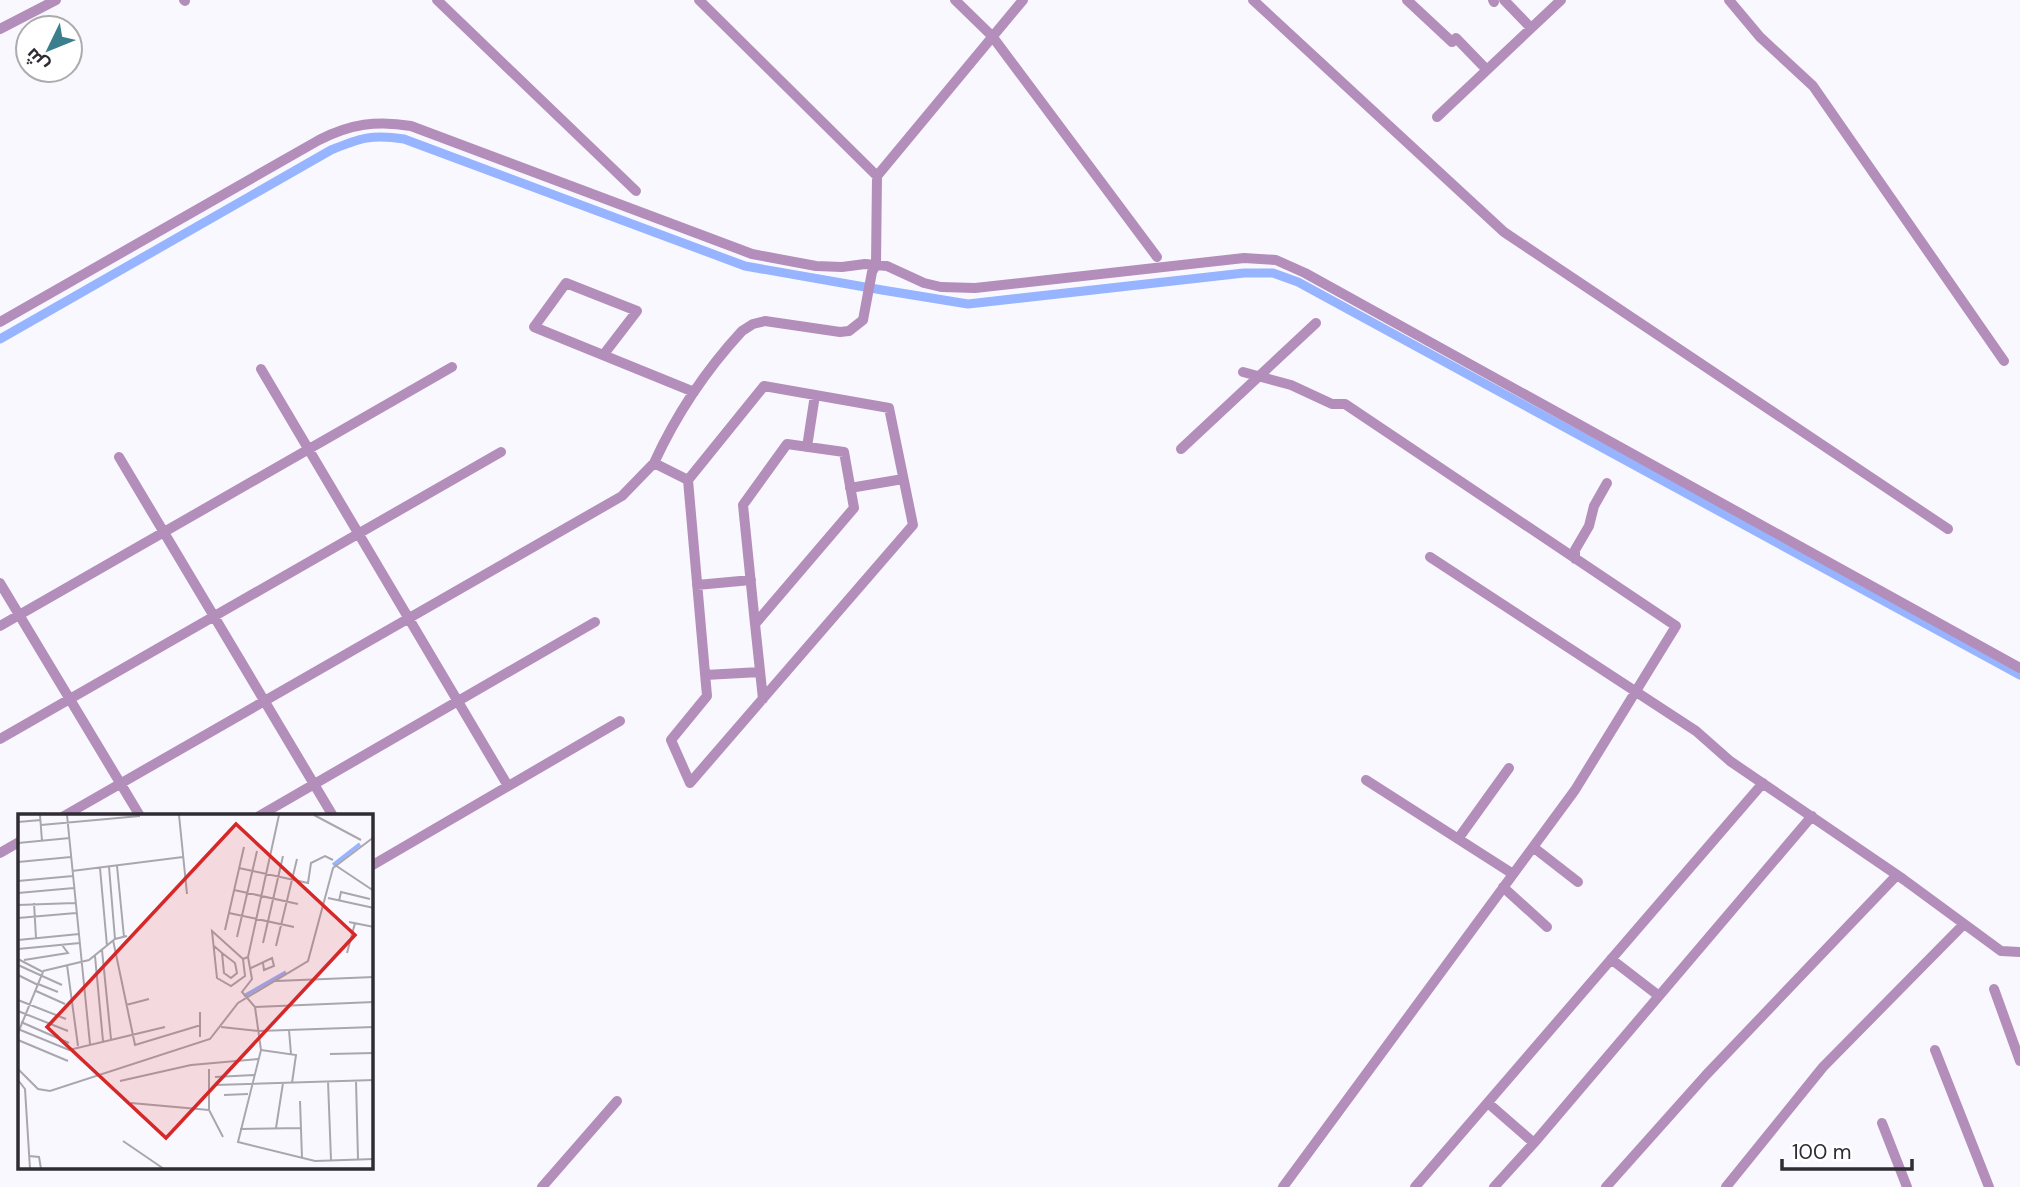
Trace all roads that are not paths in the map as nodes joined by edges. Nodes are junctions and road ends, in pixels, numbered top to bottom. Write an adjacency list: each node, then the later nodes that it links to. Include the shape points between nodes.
1 (56, 0): 12 (street)
2 (437, 0): 17 (street)
3 (699, 0): 16 (street)
4 (955, 0): 13 (street)
5 (1023, 0): 13 (street)
6 (1253, 0): 40 (street, via 1504,232)
7 (1407, 0): 14 (street)
8 (1561, 0): 11 (street)
9 (1729, 0): 23 (street, via 1760,37 1813,86)
10 (1497, 1): 11 (street)
11 (1531, 28): 14 (street)
12 (0, 30)
13 (992, 36): 16 (street); 18 (street)
14 (1487, 70): 15 (street)
15 (1437, 117)
16 (877, 176): 19 (street)
17 (636, 191)
18 (1157, 257)
19 (874, 269): 20 (street, via 865,264 816,266 752,254 411,126 372,122 319,140); 28 (street, via 863,320 857,326 840,332 777,321 753,324 733,341); 54 (street, via 887,266 924,283 958,288 1244,258 1291,266)
20 (0, 322)
21 (1316, 323): 27 (street)
22 (604, 354): 22 (street, via 534,327 566,283 637,311); 28 (street)
23 (2004, 361)
24 (452, 367): 31 (street)
25 (261, 369): 31 (street)
26 (1243, 372): 27 (street)
27 (1259, 376): 32 (street); 44 (street, via 1332,404 1345,404)
28 (694, 392): 35 (street)
29 (815, 395): 30 (street); 36 (street, via 889,408); 37 (street, via 764,386)
30 (807, 447): 39 (street, via 844,452); 45 (street, via 787,444 743,505)
31 (308, 449): 41 (street); 42 (street)
32 (1181, 449)
33 (501, 452): 42 (street)
34 (119, 457): 41 (street)
35 (654, 463): 37 (street); 50 (street, via 622,496)
36 (903, 479): 39 (street); 59 (street, via 913,525)
37 (688, 480): 47 (street)
38 (1606, 483): 44 (street)
39 (850, 488): 52 (street, via 854,508)
40 (1948, 529)
41 (164, 532): 48 (street); 49 (street)
42 (358, 534): 49 (street); 50 (street)
43 (1430, 557): 57 (street)
44 (1575, 559): 57 (street, via 1676,626)
45 (751, 580): 47 (street); 52 (street)
46 (0, 583): 48 (street)
47 (697, 585): 56 (street)
48 (19, 615): 53 (street); 58 (street)
49 (214, 616): 58 (street); 60 (street)
50 (409, 618): 60 (street); 61 (street)
51 (595, 622): 61 (street)
52 (755, 624): 55 (street)
53 (0, 626)
54 (2020, 668)
55 (760, 672): 56 (street); 59 (street)
56 (705, 676): 59 (street, via 707,696 671,740 690,783)
57 (1635, 691): 66 (street); 77 (street, via 1575,790)
58 (70, 699): 63 (street); 67 (street)
59 (763, 699)
60 (264, 701): 67 (street); 68 (street)
61 (458, 701): 68 (street); 69 (street)
62 (620, 721): 69 (street)
63 (0, 739)
64 (1509, 768): 75 (street)
65 (1366, 780): 75 (street)
66 (1763, 783): 74 (street); 87 (street)
67 (121, 784): 70 (street); 71 (street)
68 (314, 784): 72 (street); 73 (street)
69 (508, 786): 79 (street)
70 (68, 814)
71 (139, 814)
72 (262, 814)
73 (332, 814)
74 (1812, 817): 81 (street); 89 (street)
75 (1458, 839): 80 (street)
76 (18, 843): 78 (street)
77 (1533, 847): 80 (street); 82 (street)
78 (0, 853)
79 (373, 865)
80 (1513, 874): 83 (street)
81 (1897, 875): 84 (street); 100 (street)
82 (1578, 882)
83 (1503, 887): 85 (street); 97 (street)
84 (1964, 924): 86 (street, via 2001,951); 101 (street, via 1823,1068)
85 (1547, 927)
86 (2020, 952)
87 (1611, 959): 89 (street); 93 (street)
88 (1994, 989): 91 (street)
89 (1659, 996): 95 (street)
90 (1935, 1050): 103 (street)
91 (2020, 1061)
92 (617, 1101): 96 (street)
93 (1488, 1103): 95 (street); 98 (street)
94 (1882, 1122): 102 (street)
95 (1534, 1143): 99 (street)
96 (541, 1187)
97 (1283, 1187)
98 (1416, 1187)
99 (1494, 1187)
100 (1606, 1187)
101 (1726, 1187)
102 (1907, 1187)
103 (1989, 1187)

